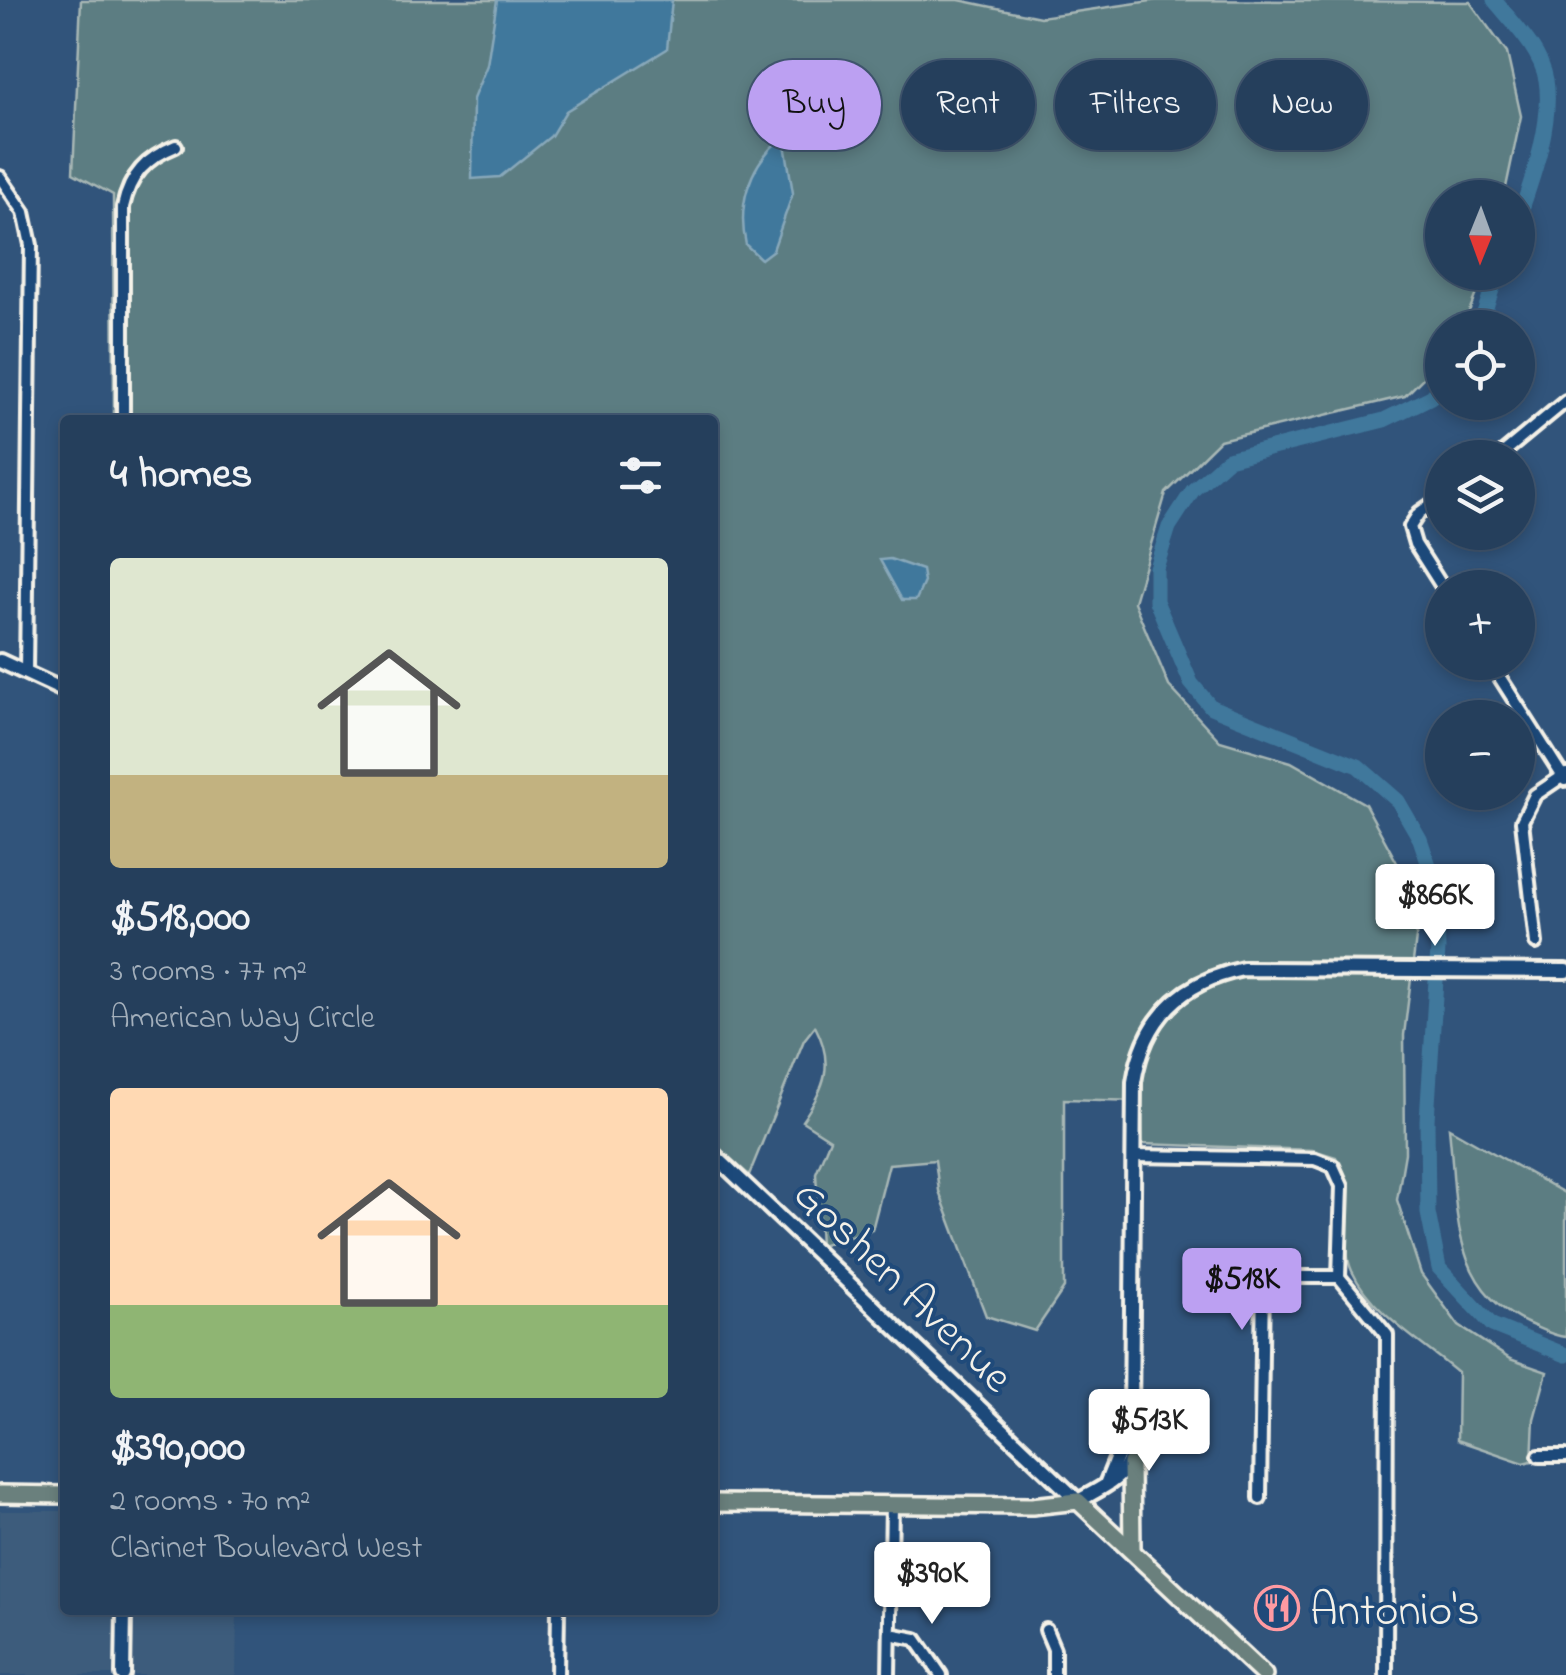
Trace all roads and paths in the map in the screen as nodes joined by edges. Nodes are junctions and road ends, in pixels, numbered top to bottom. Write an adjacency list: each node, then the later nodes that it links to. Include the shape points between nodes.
1 (176, 146): 4 (street, via 135,175 123,207)
2 (0, 177): 9 (street, via 24,212 31,245)
3 (1566, 400): 5 (street)
4 (123, 415)
5 (1518, 440)
6 (1425, 509): 7 (street, via 1410,528)
7 (1431, 570)
8 (0, 661): 9 (street)
9 (26, 673): 11 (street)
10 (1502, 680): 12 (street)
11 (60, 689)
12 (1565, 777): 13 (street, via 1534,795 1522,821)
13 (1536, 942)
14 (1566, 972): 15 (street, via 1243,969 1215,975 1179,994 1153,1024 1134,1082)
15 (1134, 1156): 17 (street, via 1315,1159 1333,1166 1342,1186); 18 (street)
16 (718, 1159): 26 (street, Goshen Avenue)
17 (1339, 1277): 25 (street, via 1263,1276); 40 (street, via 1386,1335)
18 (1129, 1437): 21 (street); 22 (street)
19 (1539, 1456): 20 (street)
20 (1566, 1456)
21 (1131, 1463): 22 (street); 29 (main road)
22 (1107, 1482): 26 (street)
23 (0, 1494): 24 (main road)
24 (60, 1495)
25 (1260, 1498)
26 (1078, 1501): 28 (main road); 29 (main road, Goshen Avenue)
27 (718, 1503): 28 (main road)
28 (892, 1505): 33 (street)
29 (1132, 1550): 39 (main road, Goshen Avenue)
30 (124, 1615): 34 (street)
31 (558, 1615): 35 (street)
32 (1046, 1630): 38 (street)
33 (890, 1634): 36 (street); 37 (street, via 916,1638)
34 (124, 1675)
35 (558, 1675)
36 (889, 1675)
37 (941, 1675)
38 (1054, 1675)
39 (1264, 1675)
40 (1386, 1675)

